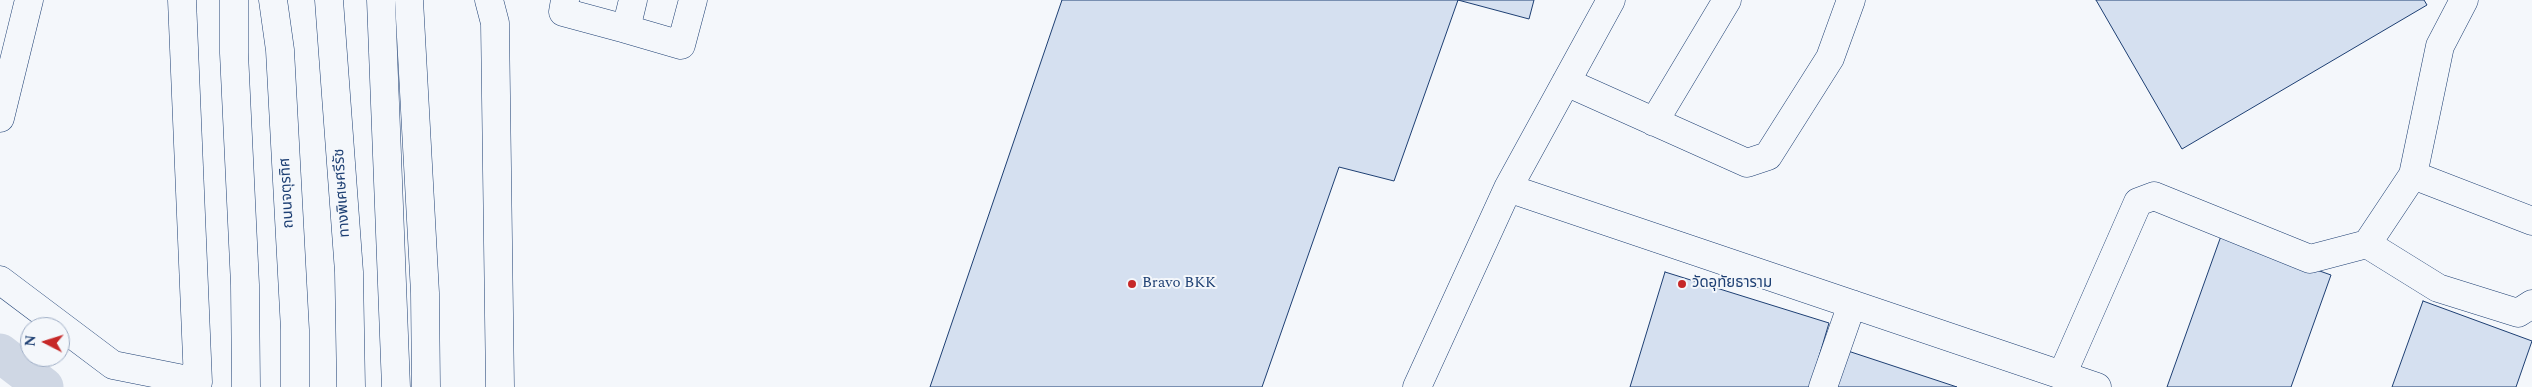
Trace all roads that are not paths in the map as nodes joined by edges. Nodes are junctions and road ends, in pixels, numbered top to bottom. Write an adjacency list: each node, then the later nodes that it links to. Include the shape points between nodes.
1 (29, 0): 18 (main road)
2 (182, 0): 24 (main road, via 198,382 113,365)
3 (234, 0): 28 (main road)
4 (273, 0): 29 (main road, ถนนจตุรทิศ, via 280,50 295,330)
5 (329, 0): 30 (main road, ทางพิเศษศรีรัช, via 349,272)
6 (381, 0): 31 (main road)
7 (409, 0): 32 (main road, via 425,293)
8 (489, 0): 33 (main road, via 495,23)
9 (565, 0): 16 (main road, via 562,12)
10 (633, 0): 16 (main road)
11 (693, 0): 16 (main road, via 681,45)
12 (1611, 0): 17 (main road)
13 (1727, 0): 19 (main road)
14 (1850, 0): 19 (main road, via 1830,58 1768,156 1747,163)
15 (2464, 0): 20 (main road, via 2440,46)
16 (626, 29)
17 (1566, 82): 19 (main road); 21 (main road)
18 (0, 118)
19 (1654, 122)
20 (2413, 175): 22 (main road); 23 (main road)
21 (1508, 188): 25 (main road); 34 (main road)
22 (2532, 221)
23 (2367, 244): 26 (main road, via 2438,288 2518,313); 27 (main road, via 2310,259 2154,196 2138,202)
24 (0, 280)
25 (1852, 304): 27 (main road); 35 (main road)
26 (2532, 304)
27 (2062, 376): 36 (main road)
28 (246, 387)
29 (294, 387)
30 (351, 387)
31 (396, 387)
32 (426, 387)
33 (500, 387)
34 (1417, 387)
35 (1823, 387)
36 (2097, 387)

